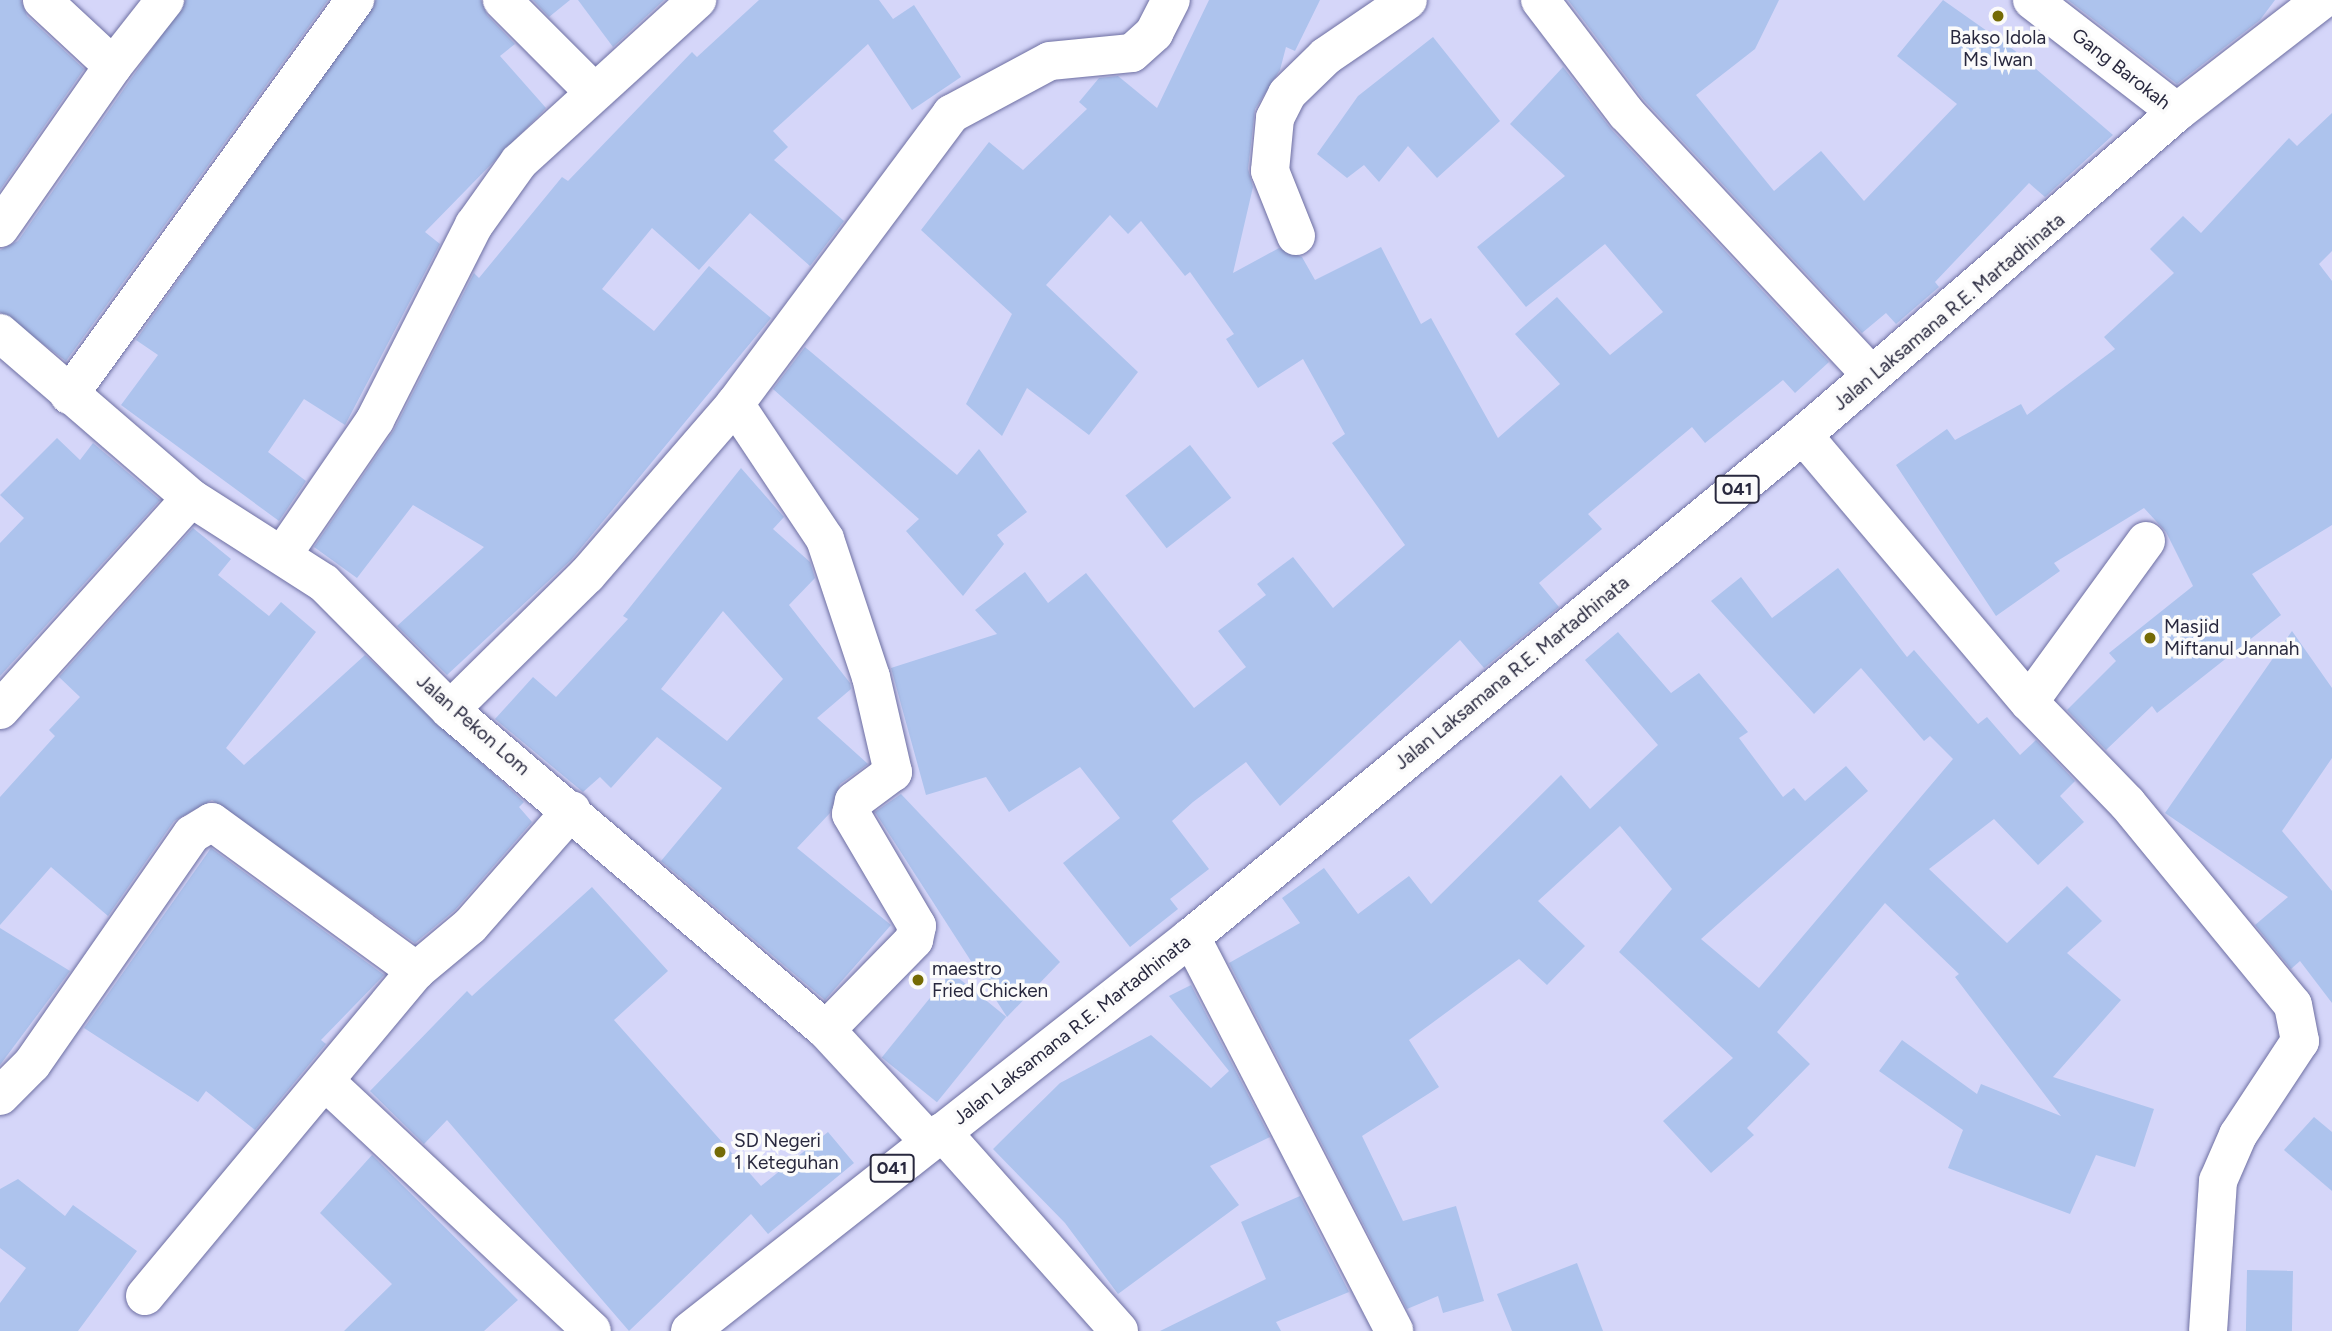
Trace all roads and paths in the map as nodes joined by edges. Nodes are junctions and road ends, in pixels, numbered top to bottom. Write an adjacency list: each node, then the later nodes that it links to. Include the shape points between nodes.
1 (42, 0): 11 (street)
2 (165, 0): 11 (street)
3 (355, 0): 18 (street)
4 (502, 0): 12 (street)
5 (697, 0): 12 (street)
6 (1171, 0): 19 (street, via 1154,33 1132,53 1050,61 964,105)
7 (1408, 0): 15 (street, via 1326,56 1287,94 1275,118 1270,172)
8 (1540, 0): 17 (street, via 1627,114)
9 (2032, 0): 13 (street, Gang Barokah)
10 (2322, 0): 13 (street, Jalan Laksamana R.E. Martadhinata / 041)
11 (113, 66): 14 (street)
12 (592, 90): 23 (street, via 519,162 474,225 375,420)
13 (2177, 112): 17 (street, Jalan Laksamana R.E. Martadhinata / 041, via 2062,217)
14 (0, 228)
15 (1296, 236)
16 (0, 332): 18 (street, Jalan Pekon Lom)
17 (1871, 375): 20 (street, Jalan Laksamana R.E. Martadhinata / 041)
18 (69, 395): 21 (street, Jalan Pekon Lom)
19 (735, 404): 26 (street, via 587,575); 30 (street, via 825,539 871,677 893,772 854,802 851,814 917,926 914,940)
20 (1803, 435): 24 (street); 28 (street, Jalan Laksamana R.E. Martadhinata / 041)
21 (191, 498): 23 (street, Jalan Pekon Lom); 25 (street)
22 (2146, 541): 24 (street)
23 (283, 554): 26 (street, Jalan Pekon Lom, via 324,583)
24 (2029, 702): 39 (street, via 2127,803 2293,1005 2300,1023 2294,1054 2238,1135 2218,1181)
25 (0, 710)
26 (450, 710): 27 (street, Jalan Pekon Lom)
27 (572, 810): 29 (street, via 470,926); 30 (street, Jalan Pekon Lom)
28 (1191, 937): 33 (street, Jalan Laksamana R.E. Martadhinata / 041, via 1094,1007); 38 (street)
29 (416, 971): 31 (street); 32 (street, via 212,822 192,834 32,1064)
30 (826, 1030): 33 (street, Jalan Pekon Lom)
31 (326, 1082): 34 (street); 35 (street)
32 (0, 1096)
33 (934, 1135): 36 (street, Jalan Laksamana R.E. Martadhinata / 041); 37 (street, Jalan Pekon Lom)
34 (145, 1296)
35 (592, 1331)
36 (690, 1331)
37 (1119, 1331)
38 (1394, 1331)
39 (2208, 1331)

